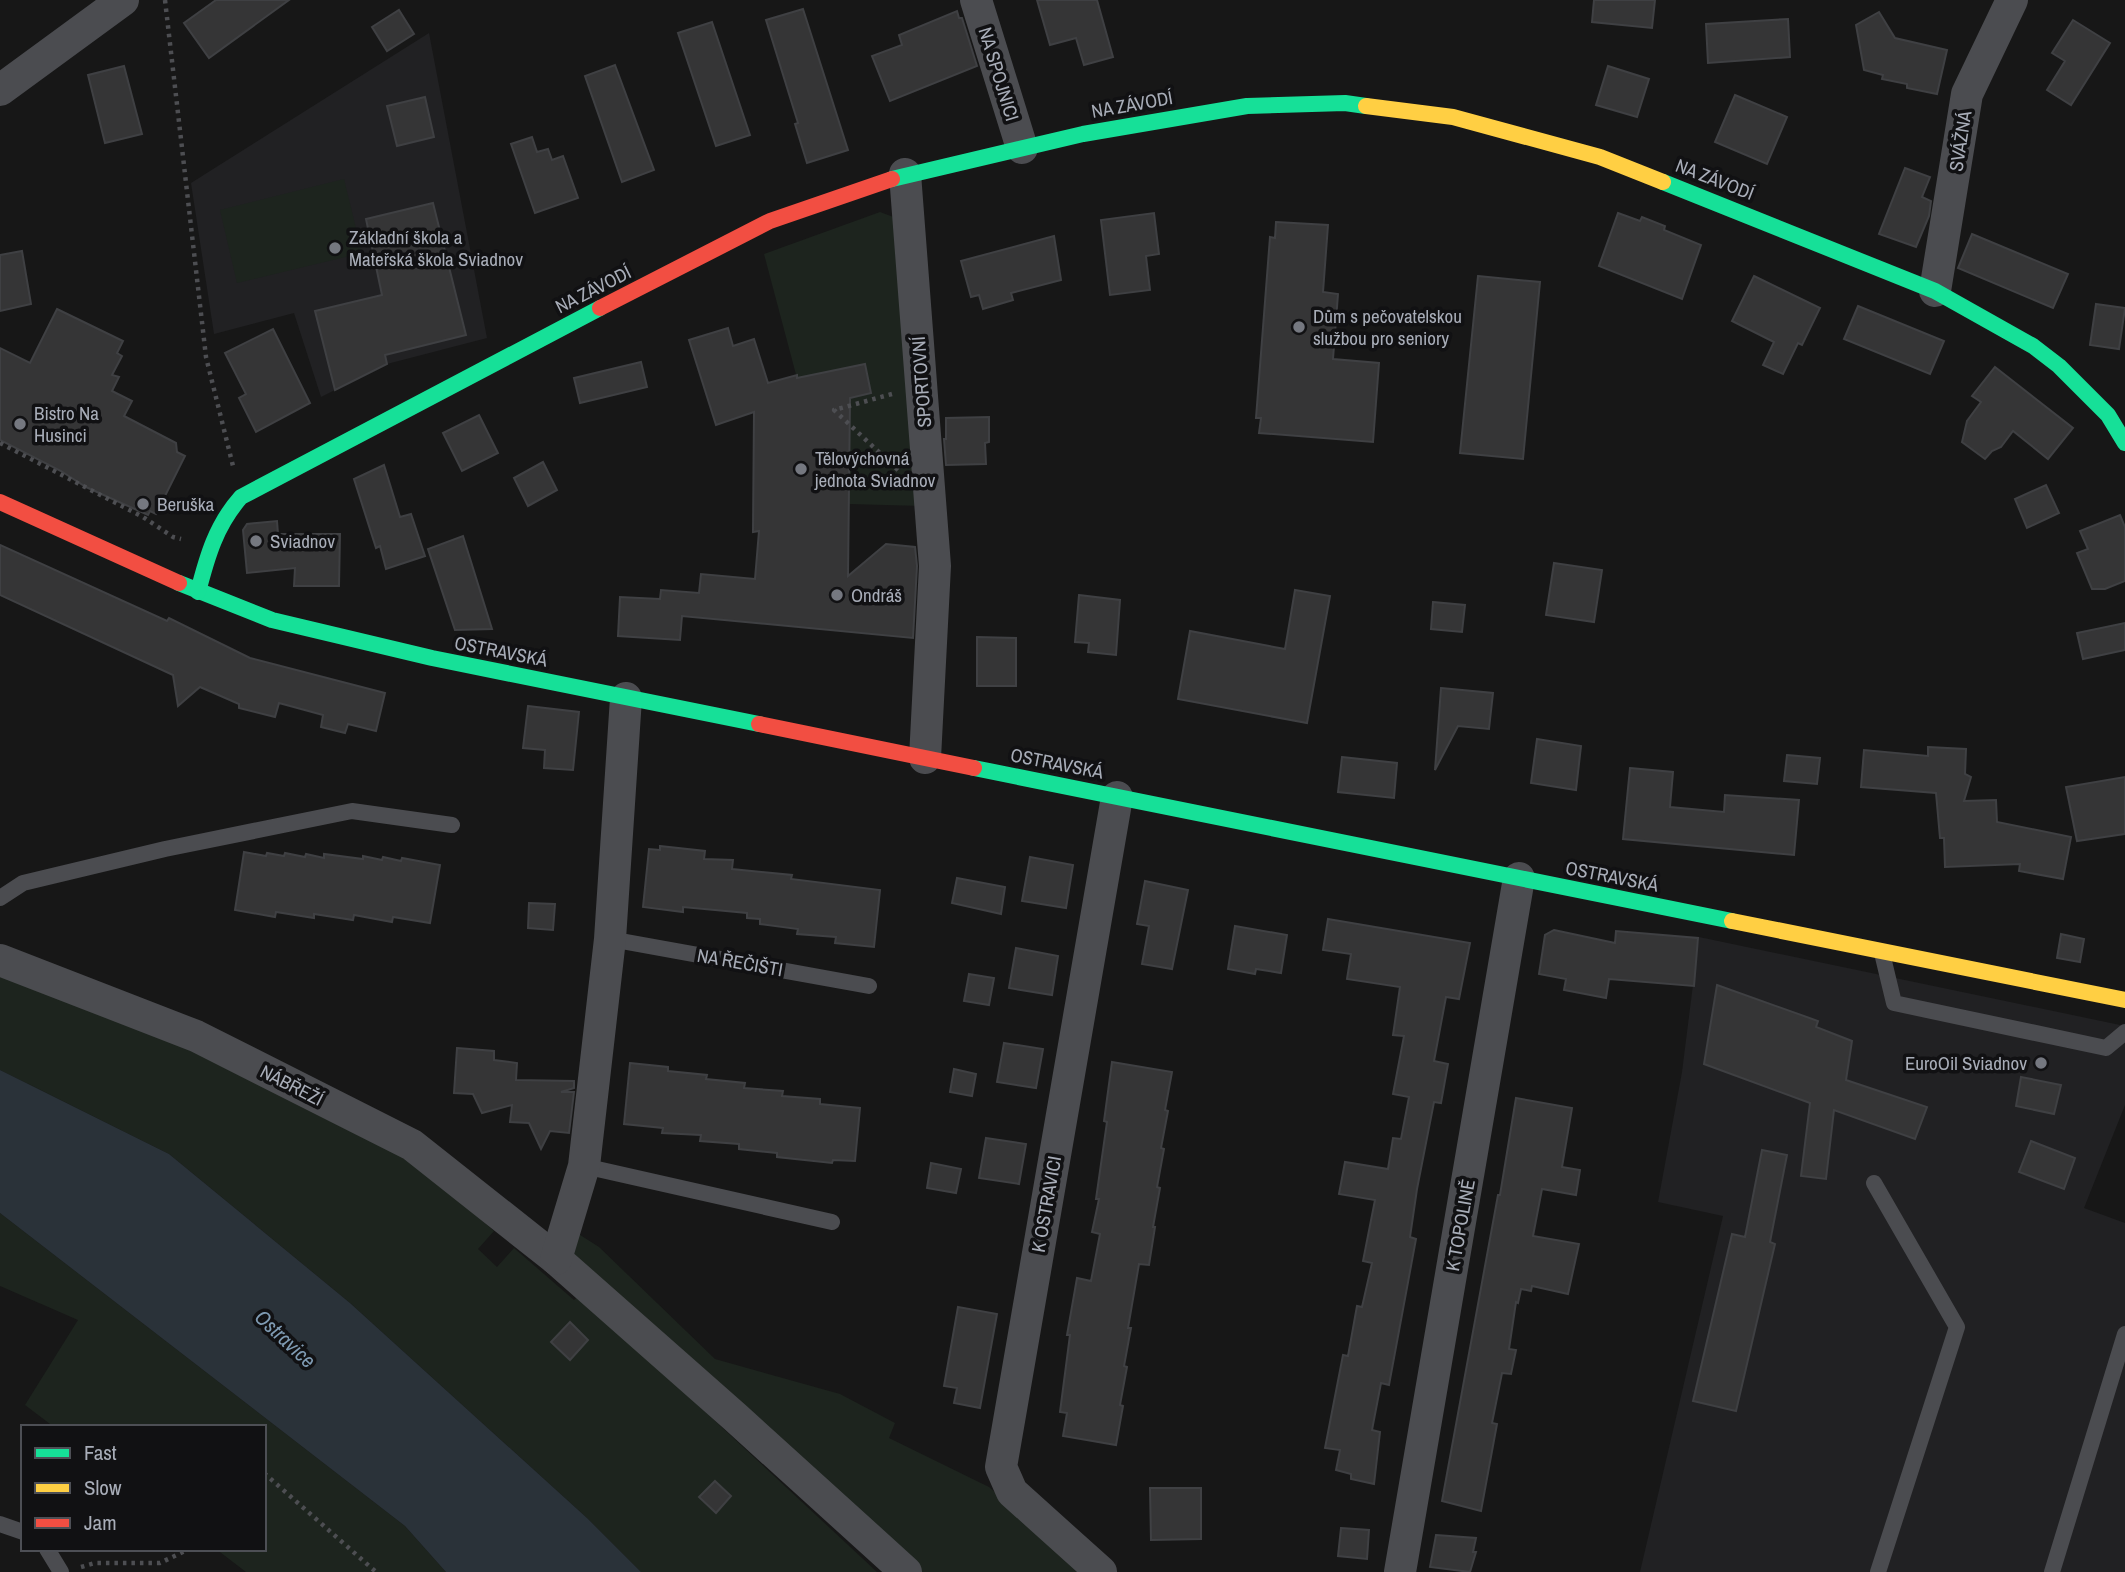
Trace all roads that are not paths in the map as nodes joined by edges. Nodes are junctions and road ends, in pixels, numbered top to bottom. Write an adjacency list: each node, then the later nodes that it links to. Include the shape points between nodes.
1 (123, 0): 4 (street)
2 (976, 0): 5 (street, NA SPOJNICI)
3 (2012, 0): 7 (street, SVÁŽNÁ, via 1967,94)
4 (0, 90)
5 (1022, 148): 6 (street, NA ZÁVODÍ); 7 (street, NA ZÁVODÍ, via 1247,106 1345,103 1453,117 1600,157)
6 (905, 174): 10 (street, NA ZÁVODÍ, via 770,221 241,497 218,526); 12 (street, SPORTOVNÍ, via 935,566)
7 (1935, 291): 8 (street, NA ZÁVODÍ, via 2033,346 2059,366 2108,415)
8 (2125, 443)
9 (0, 502): 10 (street, OSTRAVSKÁ)
10 (198, 592): 11 (street, OSTRAVSKÁ, via 286,623)
11 (626, 698): 12 (street, OSTRAVSKÁ); 17 (street)
12 (925, 758): 13 (street, OSTRAVSKÁ)
13 (1117, 797): 15 (street, OSTRAVSKÁ); 33 (street, K OSTRAVICI, via 1001,1467 1012,1492)
14 (452, 825): 16 (lane, via 352,811 23,883)
15 (1519, 878): 18 (street, OSTRAVSKÁ); 34 (street, K TOPOLINĚ)
16 (0, 898)
17 (610, 939): 20 (lane, NA ŘEČIŠTI); 23 (street)
18 (1881, 951): 21 (street, OSTRAVSKÁ); 22 (lane, via 1894,1003 2106,1048)
19 (0, 960): 26 (street, NÁBŘEŽÍ, via 196,1036 412,1146)
20 (869, 986)
21 (2125, 1000)
22 (2125, 1032)
23 (584, 1166): 25 (lane); 26 (street)
24 (1874, 1183): 35 (lane, via 1957,1327)
25 (832, 1222)
26 (556, 1259): 32 (street, NÁBŘEŽÍ)
27 (2125, 1334): 36 (lane)
28 (0, 1524): 29 (lane)
29 (21, 1531)
30 (49, 1551): 31 (lane)
31 (69, 1570)
32 (906, 1572)
33 (1101, 1572)
34 (1400, 1572)
35 (1878, 1572)
36 (2052, 1572)

